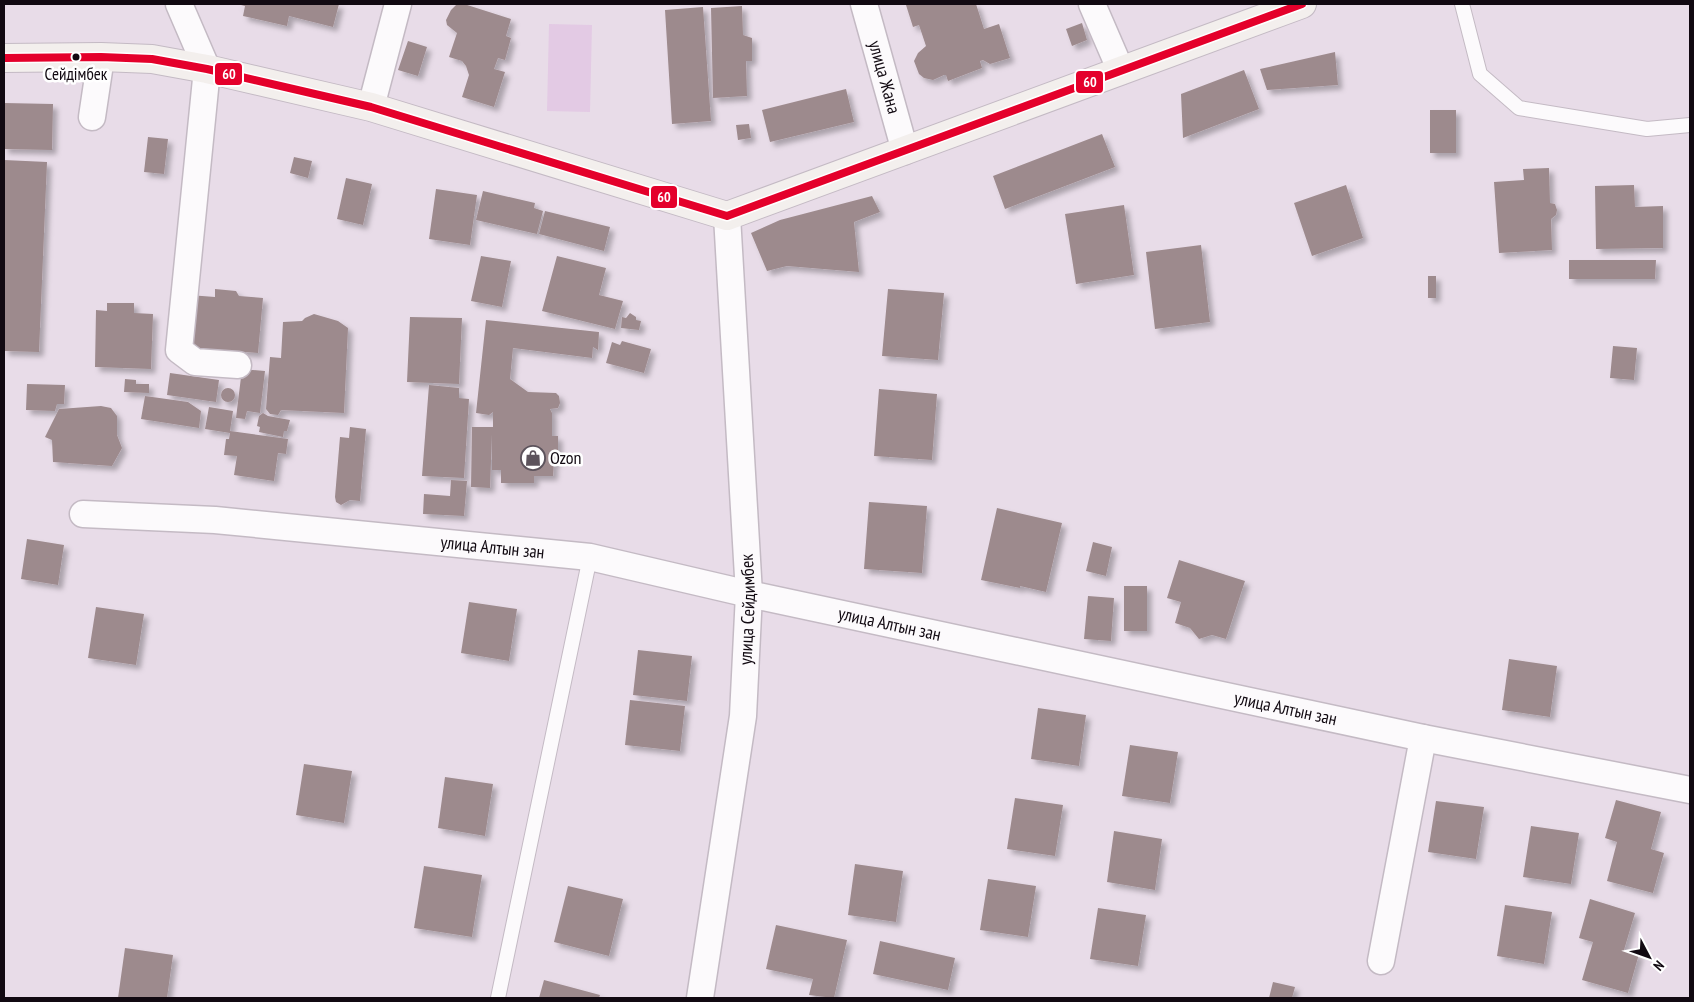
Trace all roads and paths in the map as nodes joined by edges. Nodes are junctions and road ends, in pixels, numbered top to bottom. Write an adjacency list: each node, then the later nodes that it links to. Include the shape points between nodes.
1 (179, 4): 9 (street)
2 (398, 4): 11 (street)
3 (864, 4): 14 (street, улица Жана)
4 (1092, 4): 10 (street)
5 (1302, 4): 10 (street)
6 (1462, 4): 13 (lane, via 1480,74 1519,108 1647,129)
7 (101, 57): 8 (street); 9 (street, via 152,59); 12 (street)
8 (4, 58)
9 (207, 69): 11 (street); 16 (street, via 179,350 194,362)
10 (1121, 70): 14 (street)
11 (371, 107): 15 (street)
12 (92, 117)
13 (1690, 125)
14 (905, 151): 15 (street)
15 (727, 216): 19 (street, улица Сейдимбек)
16 (238, 365)
17 (83, 514): 18 (street, улица Алтын зан, via 215,520)
18 (590, 557): 19 (street, улица Алтын зан); 23 (lane)
19 (750, 594): 20 (street, улица Алтын зан); 24 (street, улица Сейдимбек, via 743,716)
20 (1423, 738): 21 (street, улица Алтын зан); 22 (street)
21 (1690, 790)
22 (1381, 961)
23 (498, 998)
24 (700, 998)

